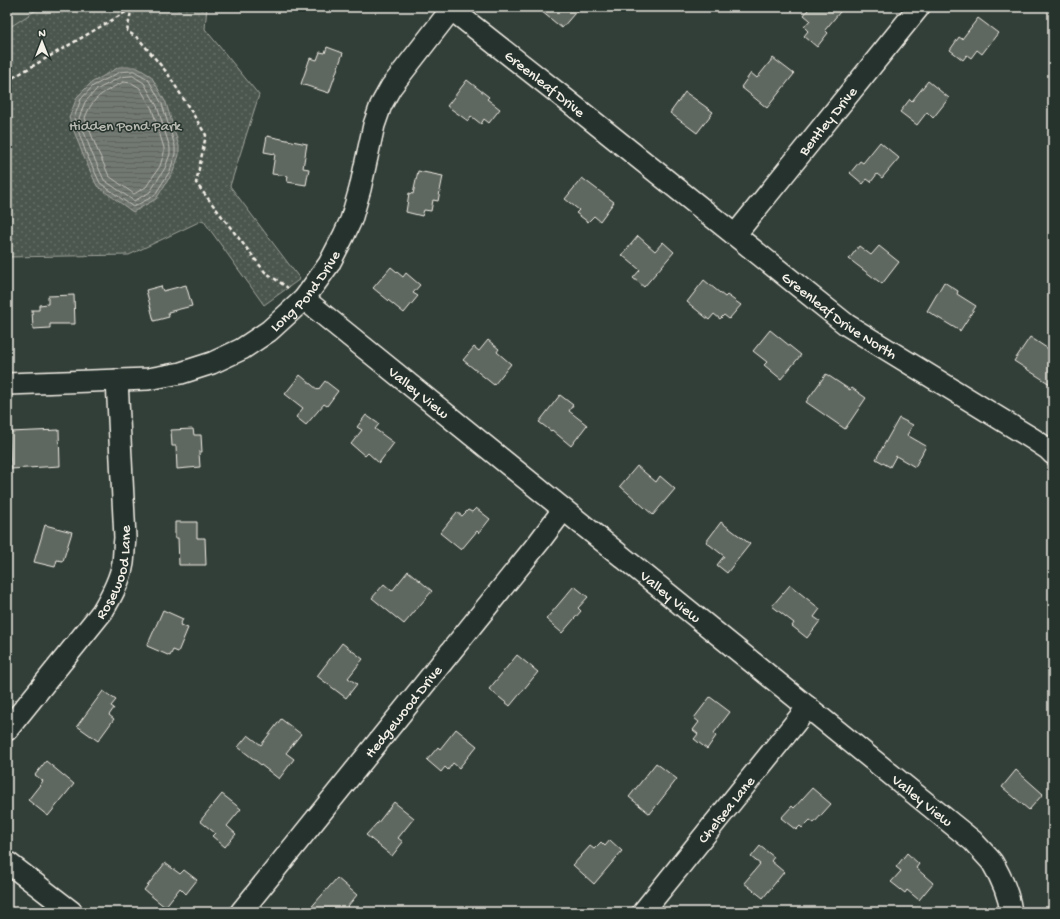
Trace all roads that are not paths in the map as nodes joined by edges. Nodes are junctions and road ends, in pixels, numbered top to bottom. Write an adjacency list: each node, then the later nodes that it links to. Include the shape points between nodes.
1 (919, 7): 4 (street, Bentley Drive)
2 (452, 8): 3 (street, Greenleaf Drive); 5 (street, Long Pond Drive, via 391,87 381,105 351,220 330,264)
3 (639, 158): 4 (street, Greenleaf Drive North)
4 (735, 235): 8 (street, Greenleaf Drive North, via 847,325 1033,439)
5 (304, 299): 6 (street, Long Pond Drive, via 269,331 242,349 212,363 181,373 148,379); 9 (street, Valley View)
6 (117, 380): 7 (street, Long Pond Drive); 11 (street, Rosewood Lane, via 125,538 123,563 115,588 102,612)
7 (7, 384)
8 (1053, 454)
9 (564, 510): 10 (street, Valley View); 14 (street, Hedgewood Drive)
10 (808, 707): 15 (street, Chelsea Lane); 16 (street, Valley View, via 974,841 1001,879)
11 (7, 730)
12 (7, 862): 13 (street)
13 (72, 912)
14 (241, 912)
15 (643, 912)
16 (1011, 912)

